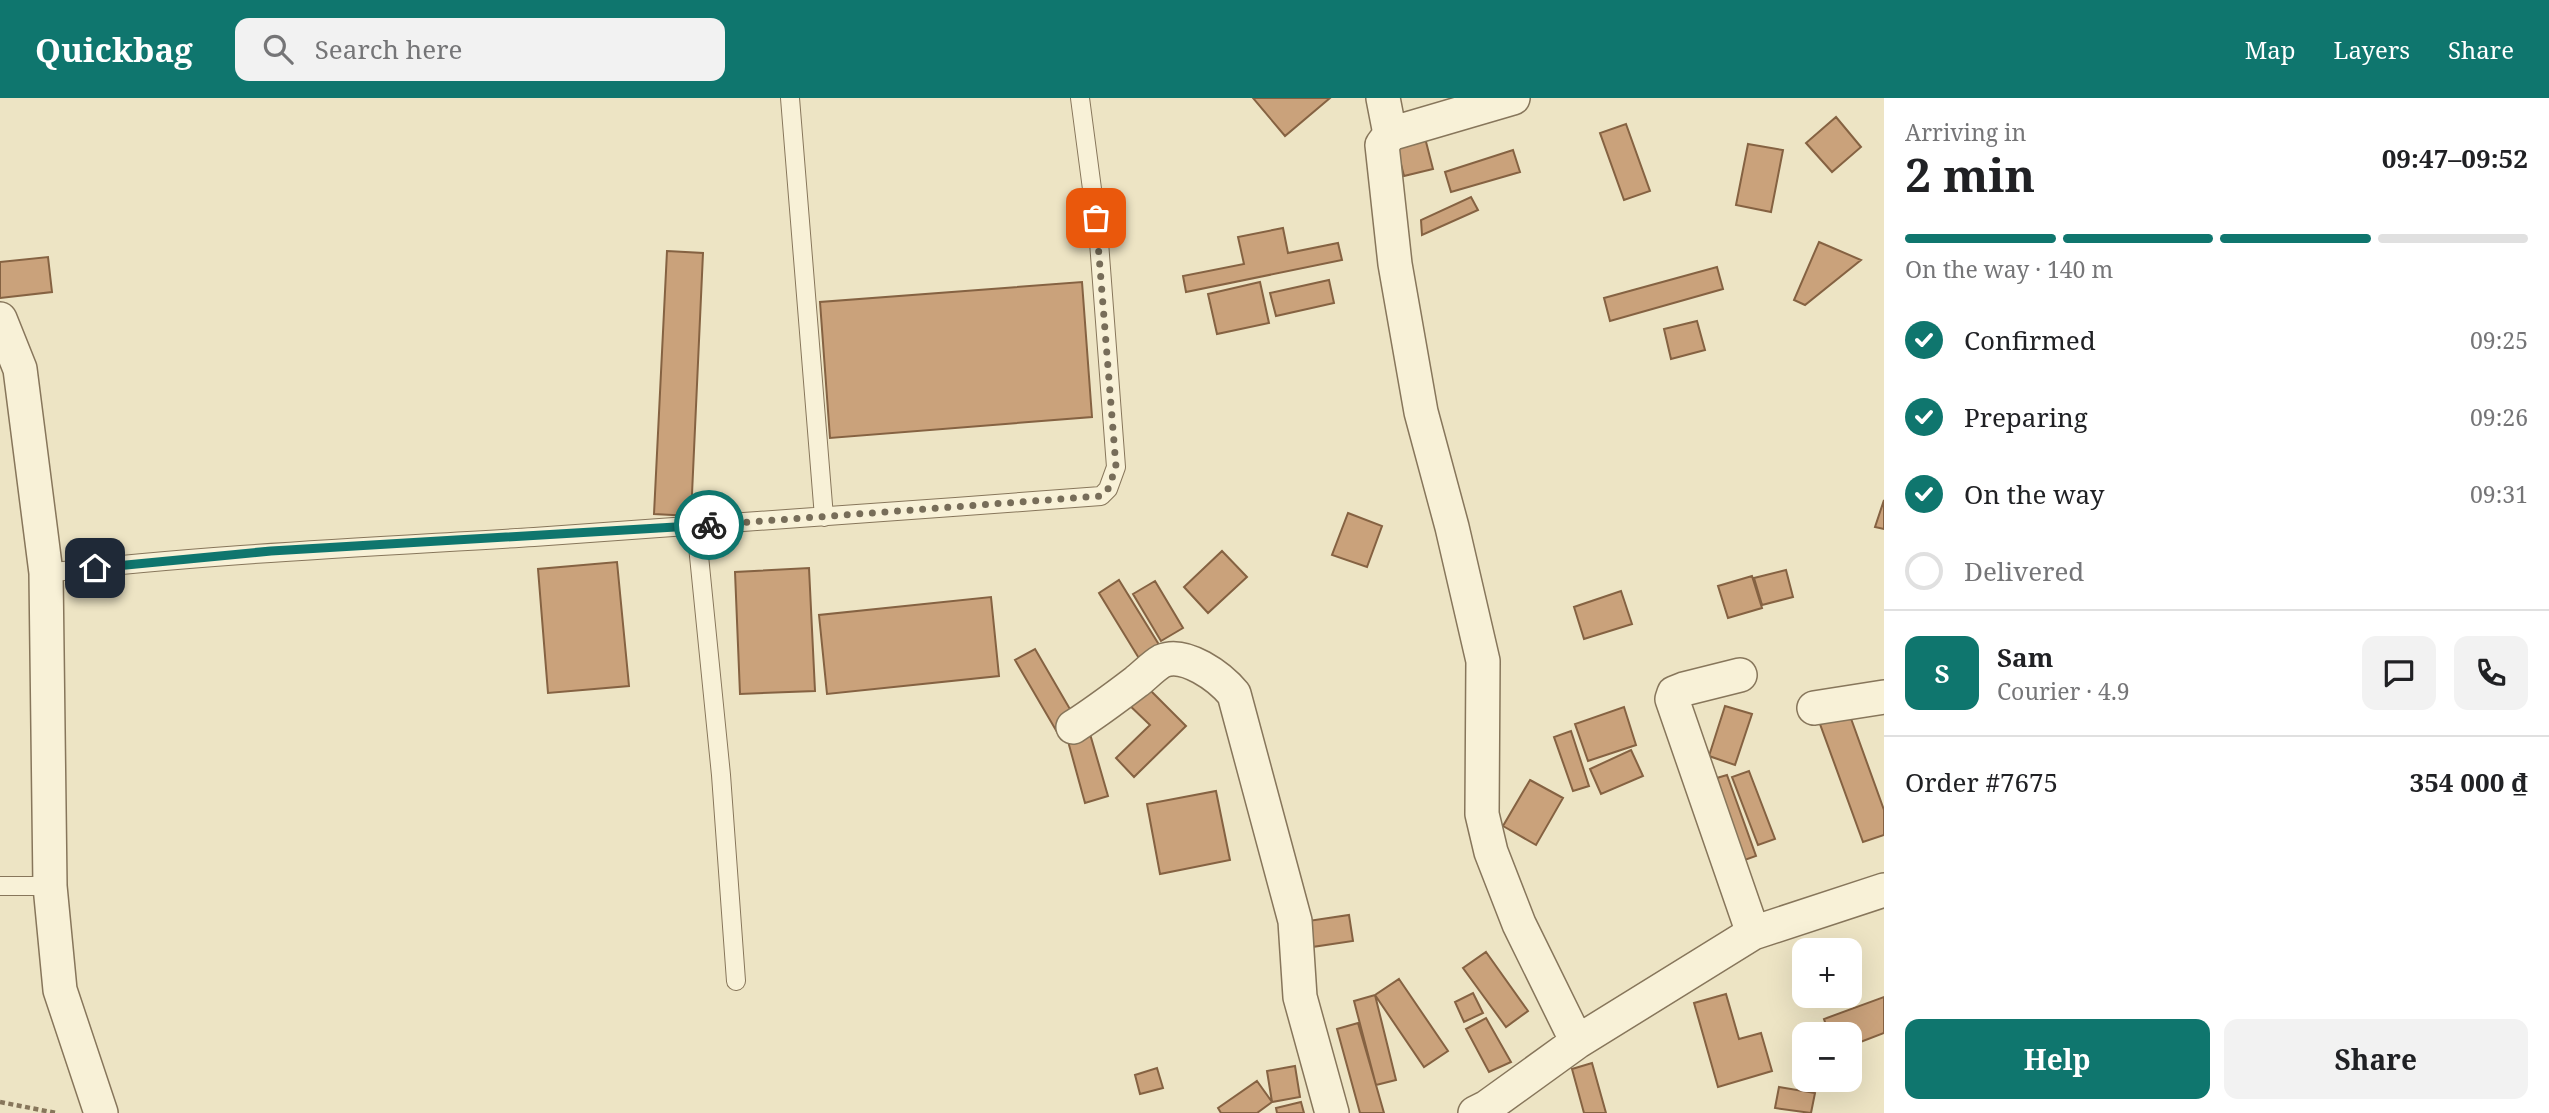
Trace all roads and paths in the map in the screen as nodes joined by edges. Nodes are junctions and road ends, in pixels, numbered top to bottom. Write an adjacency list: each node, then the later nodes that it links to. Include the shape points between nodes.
1 (790, 98): 7 (lane)
2 (1080, 98): 7 (lane, via 1099,242 1115,453 1116,467 1108,489 1101,496)
3 (1383, 98): 5 (street)
4 (1513, 98): 5 (street)
5 (1390, 134): 19 (street, via 1382,145 1395,264 1421,412 1483,661 1482,814 1491,852 1519,924)
6 (0, 318): 9 (street, via 20,369)
7 (824, 517): 8 (lane)
8 (696, 526): 9 (lane, via 271,551); 18 (lane)
9 (46, 573): 15 (street)
10 (1741, 675): 17 (street, via 1684,689 1672,699)
11 (1884, 697): 12 (street)
12 (1814, 709)
13 (1073, 727): 23 (street, via 1162,661 1188,661 1234,694 1295,921 1300,997)
14 (0, 886): 15 (lane)
15 (50, 886): 22 (street, via 60,990)
16 (1884, 890): 17 (street)
17 (1754, 933): 19 (street)
18 (736, 981)
19 (1577, 1042): 24 (street)
20 (0, 1102): 21 (path)
21 (57, 1113)
22 (101, 1113)
23 (1332, 1113)
24 (1475, 1113)

